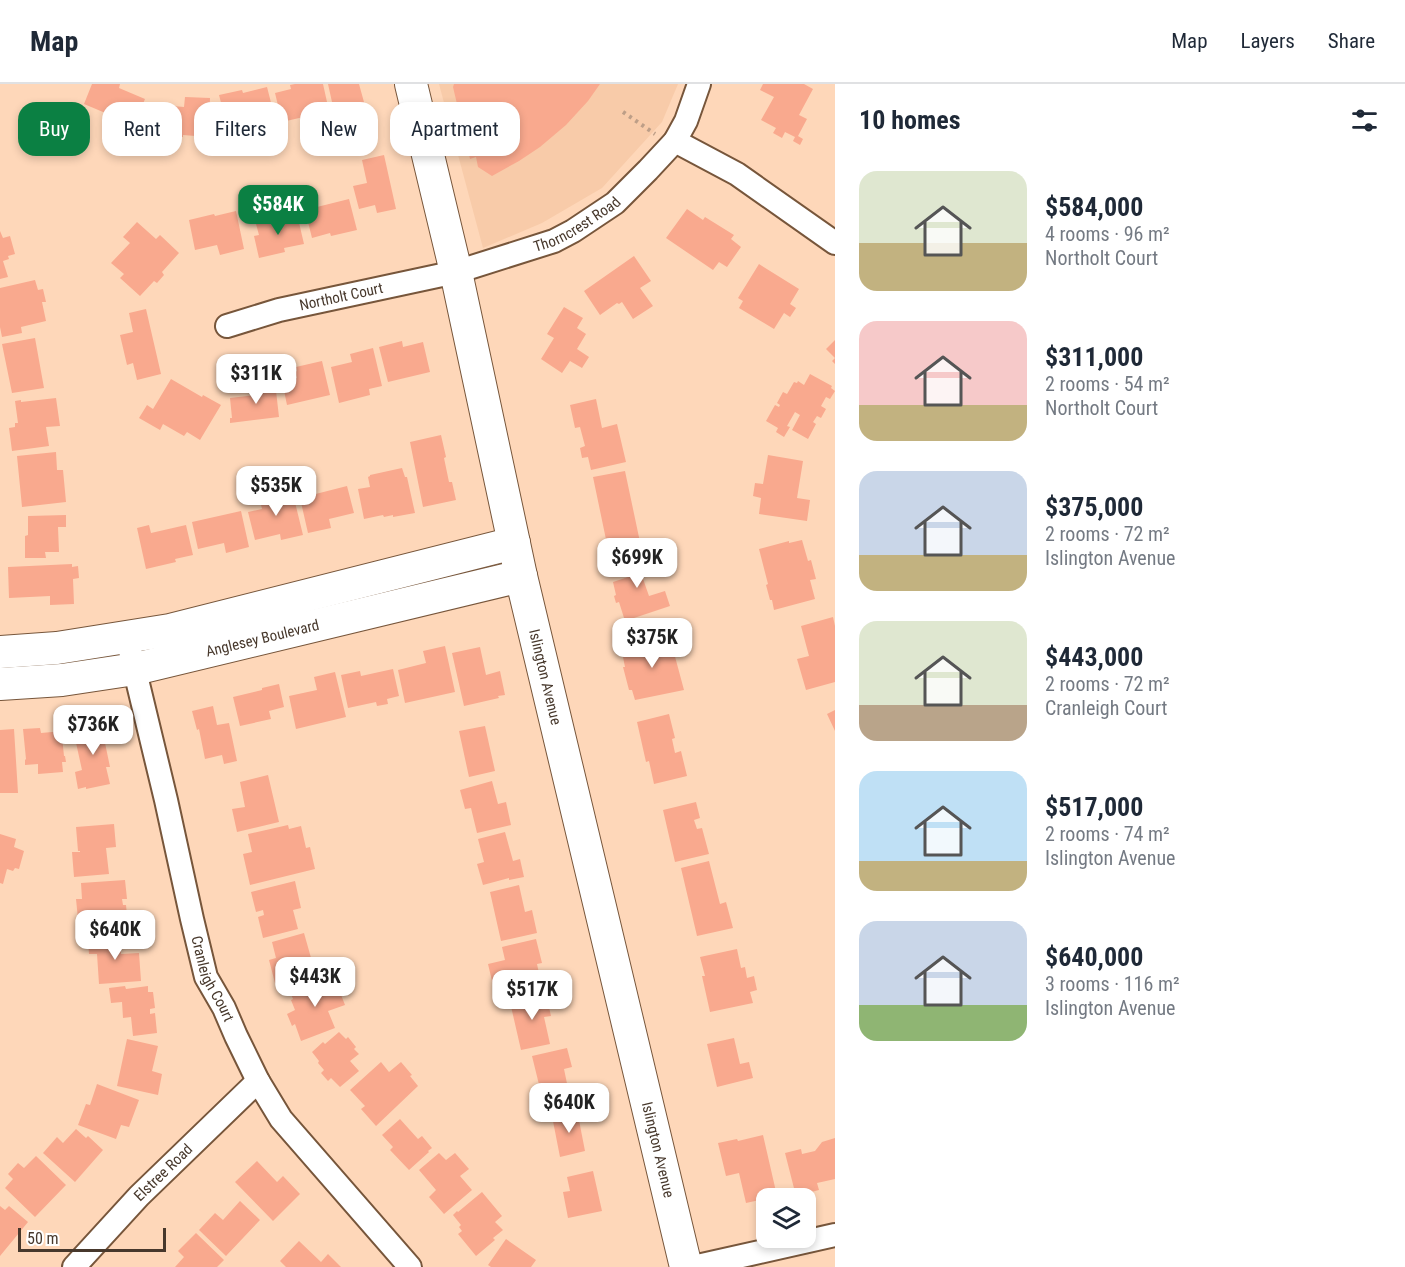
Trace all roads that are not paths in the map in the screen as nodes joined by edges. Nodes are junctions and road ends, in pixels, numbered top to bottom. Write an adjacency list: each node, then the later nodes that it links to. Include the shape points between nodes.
1 (411, 84): 5 (main road, Islington Avenue)
2 (699, 84): 3 (street, Thorncrest Road, via 686,121)
3 (673, 143): 4 (street, via 737,174); 5 (street, Thorncrest Road, via 615,203 573,231 554,241)
4 (835, 243)
5 (456, 272): 6 (street, Northolt Court, via 279,310); 7 (main road, Islington Avenue)
6 (227, 326)
7 (514, 543): 8 (main road, Islington Avenue); 9 (main road, Anglesey Boulevard)
8 (521, 576): 11 (main road, Anglesey Boulevard); 17 (main road, Islington Avenue)
9 (127, 638): 10 (main road, Anglesey Boulevard); 11 (street, Cranleigh Court)
10 (0, 652)
11 (135, 669): 12 (main road, Anglesey Boulevard); 13 (street, Cranleigh Court, via 206,977)
12 (0, 684)
13 (258, 1081): 15 (street, Elstree Road, via 139,1196); 16 (street, Cranleigh Court, via 280,1119)
14 (835, 1235): 18 (street)
15 (74, 1267)
16 (410, 1267)
17 (686, 1267)
18 (693, 1267)

